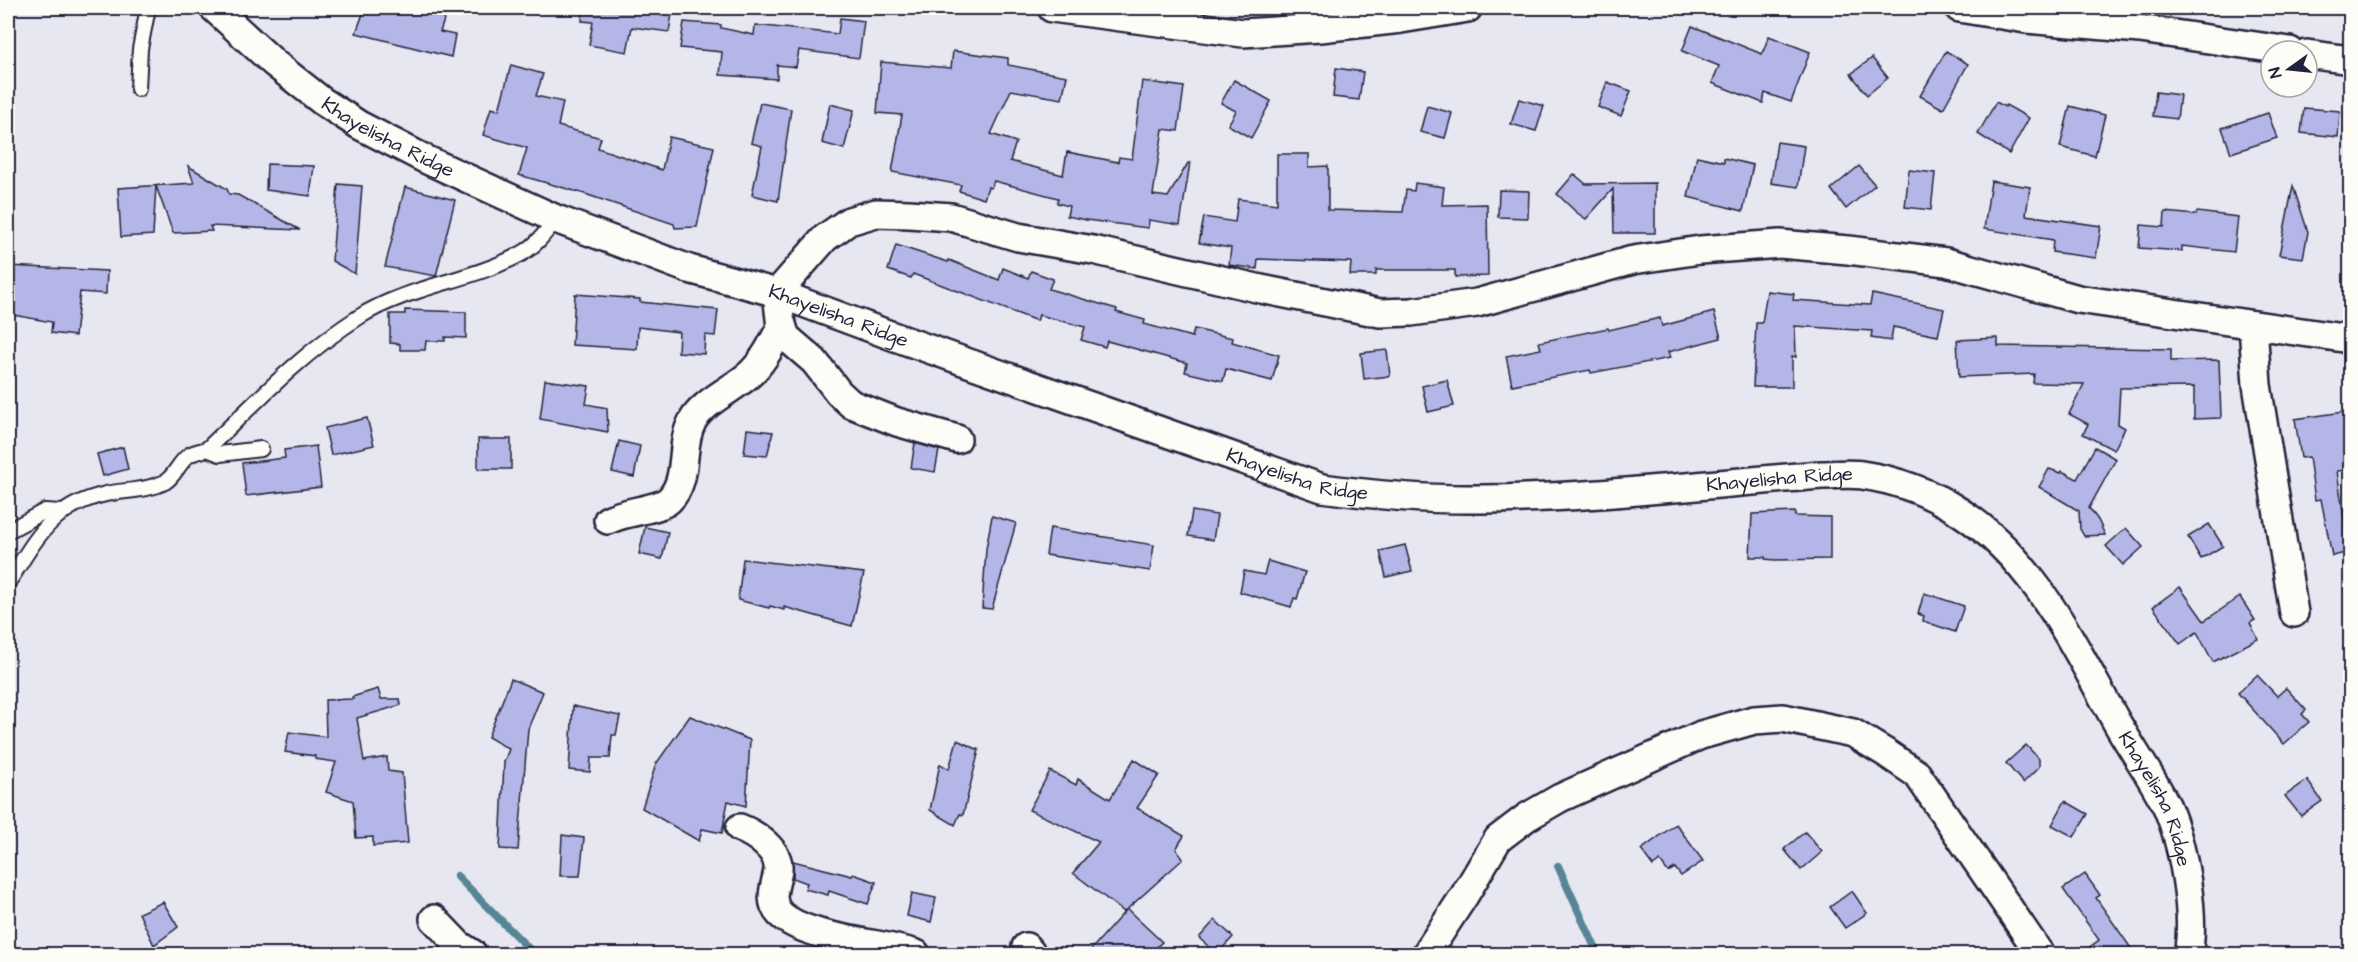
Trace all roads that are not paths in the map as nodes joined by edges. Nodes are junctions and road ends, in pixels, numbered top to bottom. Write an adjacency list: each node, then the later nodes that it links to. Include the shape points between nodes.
1 (148, 8): 10 (lane)
2 (1052, 8): 3 (street, via 1244,33 1401,19)
3 (1468, 8)
4 (1959, 8): 6 (street, via 2026,19)
5 (224, 10): 11 (street, Khayelisha Ridge, via 273,63 359,125)
6 (2143, 18): 7 (street)
7 (2259, 44)
8 (2319, 56): 9 (street)
9 (2350, 60)
10 (138, 89)
11 (556, 219): 12 (street, Khayelisha Ridge, via 688,269); 17 (lane, via 521,254 409,293 359,317 288,372)
12 (777, 293): 13 (street); 14 (street, via 825,238 849,221 876,213 951,217 1018,237 1380,313 1477,303 1633,260 1780,244 1946,262 2078,299); 30 (street, Khayelisha Ridge, via 1322,488 1481,499 1861,475 1925,494 1959,511 2020,563 2047,601 2166,807 2181,850 2189,899)
13 (782, 325): 16 (street, via 786,337 814,361 851,404); 20 (street, via 751,373 693,419 687,432 682,475 667,502)
14 (2253, 325): 15 (street); 23 (street, via 2257,385)
15 (2350, 339)
16 (957, 439)
17 (207, 449): 18 (lane, via 220,454); 19 (lane, via 191,453 166,481 95,497)
18 (261, 449)
19 (61, 512): 21 (lane, via 45,511); 22 (lane, via 36,539)
20 (608, 520)
21 (8, 531)
22 (8, 583)
23 (2294, 613)
24 (740, 828): 27 (street, via 771,851 778,867 773,899 778,911 792,924)
25 (434, 919): 26 (street)
26 (472, 954)
27 (916, 954)
28 (1426, 954): 29 (street, via 1498,839 1527,818 1560,798 1701,735 1754,720 1783,718 1853,734 1917,774)
29 (2040, 954)
30 (2188, 954)

